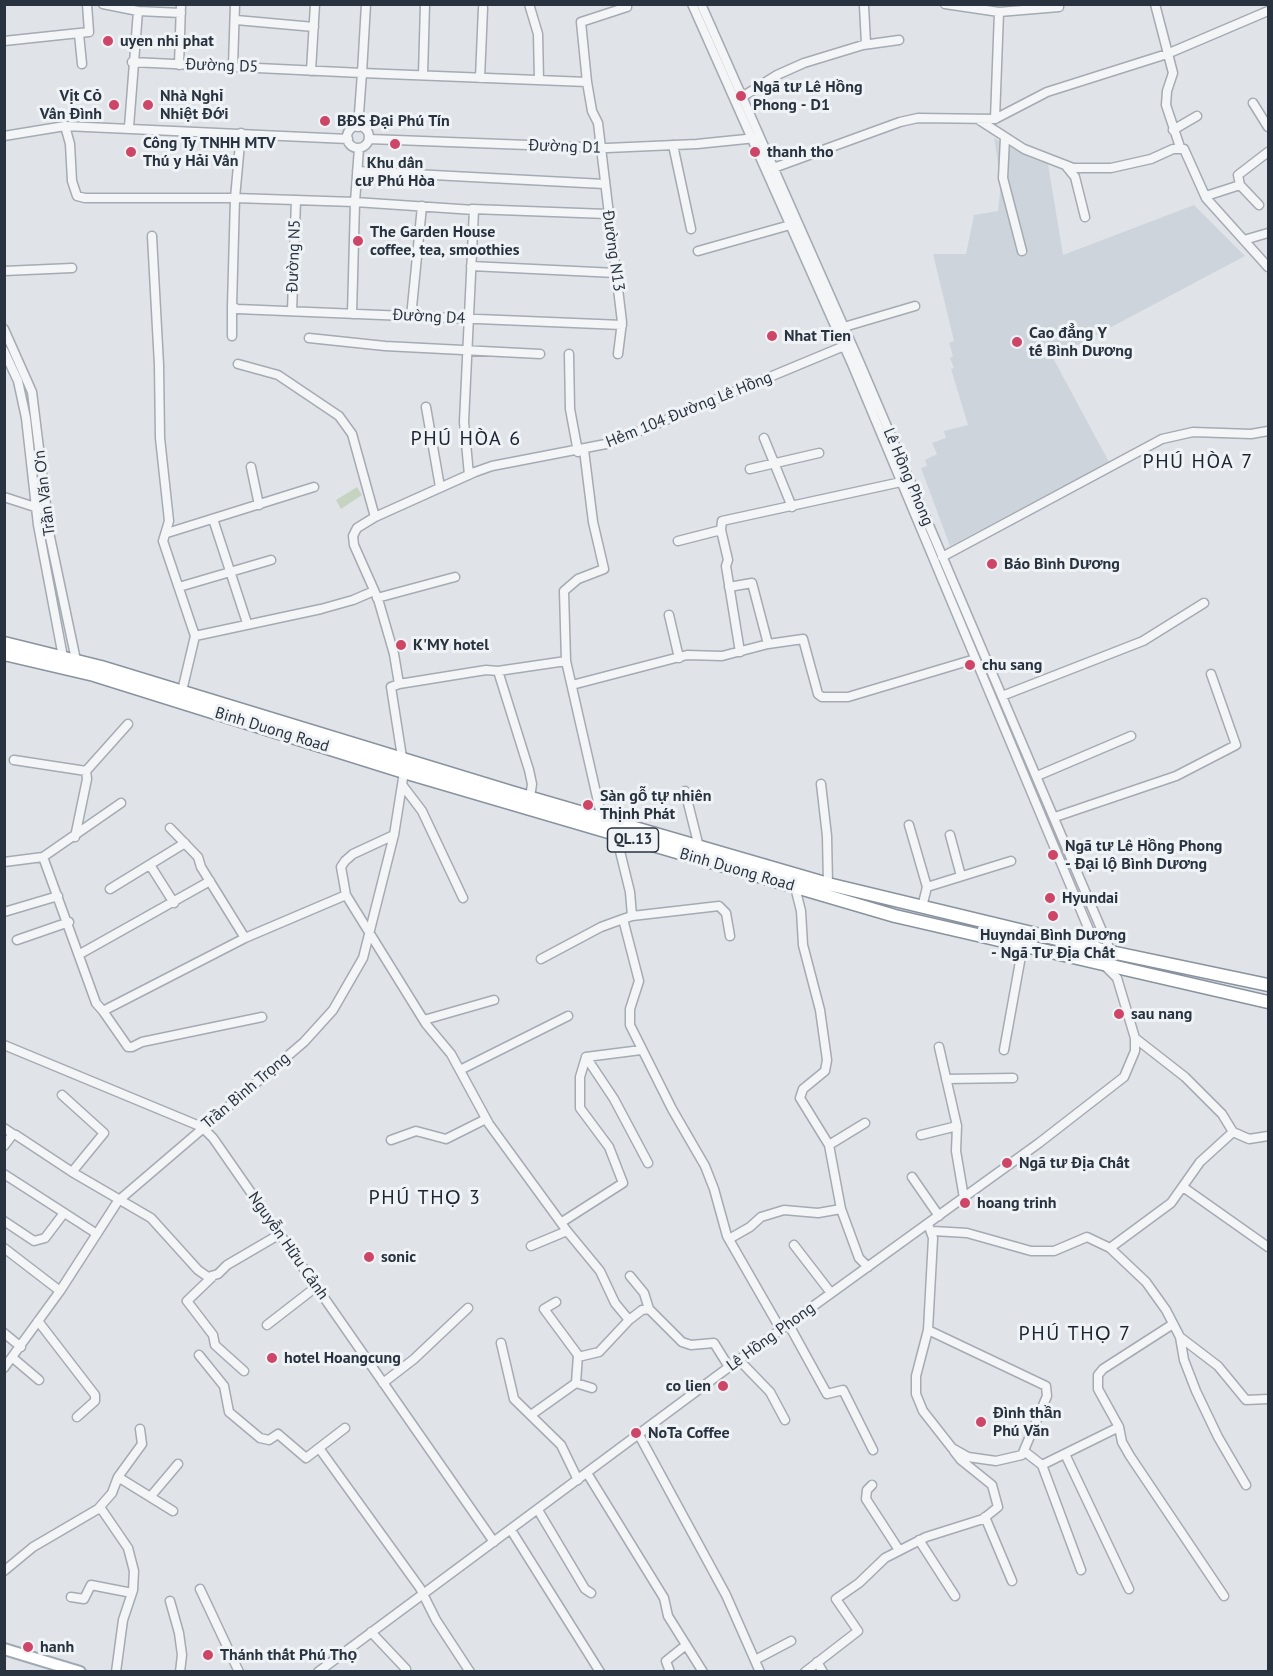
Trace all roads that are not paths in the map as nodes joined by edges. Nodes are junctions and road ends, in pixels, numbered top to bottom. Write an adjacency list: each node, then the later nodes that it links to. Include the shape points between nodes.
1 (87, 4): 23 (street, via 89,32)
2 (103, 4): 18 (street)
3 (235, 4): 21 (street)
4 (315, 4): 22 (street)
5 (366, 4): 33 (street)
6 (425, 4): 34 (street)
7 (529, 4): 36 (street, via 538,34)
8 (692, 4): 51 (street, Lê Hồng Phong)
9 (701, 4): 38 (street, Lê Hồng Phong)
10 (945, 4): 20 (street)
11 (1155, 4): 27 (street)
12 (627, 6): 37 (street, Đường N13, via 581,22)
13 (864, 6): 26 (street)
14 (1031, 7): 15 (street); 20 (street)
15 (1059, 7)
16 (483, 8): 35 (street)
17 (181, 9): 18 (street); 30 (street)
18 (138, 11): 28 (street)
19 (1269, 11): 27 (street)
20 (999, 12): 41 (street)
21 (236, 20): 22 (street); 31 (street)
22 (314, 27): 32 (street)
23 (79, 34): 25 (street); 29 (street)
24 (899, 40): 26 (street)
25 (4, 41)
26 (866, 44): 38 (street, via 791,68)
27 (1167, 54): 41 (street, via 1047,92); 47 (street, via 1173,73 1166,105)
28 (132, 62): 30 (street, Đường D5); 44 (street)
29 (82, 64)
30 (179, 64): 31 (street, Đường D5)
31 (233, 66): 32 (street, Đường D5)
32 (311, 71): 33 (street, Đường D5)
33 (362, 74): 34 (street, Đường D5); 45 (street)
34 (423, 75): 35 (street, Đường D5)
35 (480, 78): 36 (street, Đường D5)
36 (538, 80): 37 (street, Đường D5)
37 (587, 82): 57 (street, Đường N13)
38 (742, 97): 51 (street, Lê Hồng Phong)
39 (1252, 103): 46 (street)
40 (1197, 116): 47 (street)
41 (995, 119): 42 (street)
42 (978, 120): 52 (street); 60 (street, via 918,118 900,122)
43 (65, 126): 44 (street); 49 (street); 65 (street, via 77,196)
44 (129, 127): 48 (street)
45 (358, 127): 50 (street, via 351,129); 53 (street, via 367,130)
46 (1269, 127)
47 (1173, 130): 55 (street)
48 (241, 134): 50 (street); 65 (street)
49 (4, 136)
50 (348, 138): 56 (street, via 351,146)
51 (756, 138): 54 (street, Đường D1); 60 (street, Lê Hồng Phong)
52 (1005, 138): 59 (street, via 1030,153); 78 (street, via 1003,178)
53 (369, 139): 56 (street, via 366,146); 57 (street, Đường D1)
54 (673, 145): 57 (street, Đường D1); 74 (street)
55 (1180, 147): 59 (street, via 1111,168); 64 (street)
56 (359, 148): 61 (street)
57 (601, 148): 62 (street, Đường N13)
58 (1269, 152): 63 (street, via 1238,175)
59 (1065, 166): 72 (street, via 1075,177)
60 (769, 169): 73 (street, Lê Hồng Phong); 92 (street, Lê Hồng Phong)
61 (357, 171): 62 (street); 67 (street)
62 (604, 184): 71 (street, Đường N13)
63 (1240, 185): 64 (street); 68 (street)
64 (1206, 196): 77 (street)
65 (235, 198): 66 (street); 86 (street)
66 (296, 200): 67 (street); 87 (street, Đường N5)
67 (355, 202): 69 (street); 88 (street)
68 (1258, 205)
69 (422, 206): 70 (street); 89 (street)
70 (472, 209): 71 (street); 81 (street)
71 (607, 214): 84 (street, Đường N13)
72 (1085, 217)
73 (790, 225): 79 (street); 96 (street, Lê Hồng Phong)
74 (691, 229)
75 (1269, 233): 77 (street)
76 (152, 236): 122 (street)
77 (1244, 240): 80 (street)
78 (1022, 251)
79 (698, 252)
80 (1267, 262)
81 (471, 266): 84 (street); 90 (street)
82 (72, 268): 83 (street)
83 (4, 271)
84 (616, 273): 91 (street, Đường N13)
85 (915, 306): 92 (street)
86 (235, 307): 87 (street, Đường D4); 94 (street)
87 (292, 311): 88 (street, Đường D4)
88 (352, 314): 89 (street, Đường D4)
89 (411, 316): 90 (street, Đường D4)
90 (469, 319): 91 (street, Đường D4); 98 (street)
91 (622, 326): 101 (street, Đường N13)
92 (844, 327): 96 (street, Lê Hồng Phong)
93 (4, 330): 118 (street, Trần Văn Ơn, via 32,392)
94 (232, 336)
95 (309, 338): 98 (street)
96 (848, 344): 106 (street, Hẻm 104 Đường Lê Hồng, via 665,422); 112 (street, Lê Hồng Phong); 124 (street, Lê Hồng Phong)
97 (4, 351): 118 (street, Trần Văn Ơn, via 22,397)
98 (467, 351): 99 (street); 111 (street, via 464,422)
99 (540, 354)
100 (569, 354): 106 (street, via 570,409)
101 (618, 354)
102 (238, 364): 119 (street, via 278,375 339,416 352,434)
103 (426, 407): 114 (street)
104 (1269, 430): 124 (street, via 1251,434 1193,432 1162,439)
105 (764, 438): 108 (street)
106 (581, 451): 111 (street, Hẻm 104 Đường Lê Hồng, via 492,466); 143 (street, via 604,569 578,579 564,591)
107 (819, 453): 108 (street)
108 (775, 464): 110 (street); 117 (street)
109 (251, 467): 116 (street)
110 (750, 469)
111 (469, 475): 114 (street, Hẻm 104 Đường Lê Hồng)
112 (901, 482): 117 (street); 141 (street, Lê Hồng Phong)
113 (314, 487): 116 (street)
114 (440, 488): 119 (street, Hẻm 104 Đường Lê Hồng)
115 (4, 497): 118 (street)
116 (260, 505): 120 (street)
117 (792, 507): 121 (street, via 722,521)
118 (41, 509): 139 (street, Trần Văn Ơn); 142 (street, Trần Văn Ơn)
119 (375, 517): 130 (street, Hẻm 104 Đường Lê Hồng, via 363,523 353,536)
120 (213, 519): 122 (street); 126 (street)
121 (721, 530): 123 (street); 129 (street)
122 (167, 533): 128 (street, via 165,551)
123 (678, 541)
124 (942, 557): 149 (street, Lê Hồng Phong)
125 (271, 560): 126 (street)
126 (230, 572): 128 (street); 133 (street)
127 (455, 577): 130 (street)
128 (179, 587): 134 (street)
129 (729, 587): 136 (street, via 752,584); 137 (street)
130 (375, 594): 133 (street); 146 (street, Hẻm 104 Đường Lê Hồng, via 390,637)
131 (1204, 603): 149 (street, via 1126,649)
132 (669, 615): 140 (street)
133 (247, 624): 134 (street)
134 (195, 636): 148 (street)
135 (4, 643): 139 (highway, Binh Duong Road / QL.13)
136 (768, 644): 137 (street); 141 (street, via 803,639 818,694 831,699 923,677)
137 (740, 652): 140 (street)
138 (4, 654): 155 (highway, Binh Duong Road / QL.13, via 94,675)
139 (63, 657): 142 (highway, Binh Duong Road / QL.13)
140 (679, 658): 147 (street)
141 (975, 659): 195 (street, Lê Hồng Phong)
142 (76, 660): 148 (highway, Binh Duong Road / QL.13)
143 (566, 661): 144 (street); 147 (street)
144 (498, 671): 146 (street); 160 (street, via 529,770)
145 (1211, 674): 162 (street, via 1236,745 1176,776)
146 (399, 684): 152 (street, Hẻm 104 Đường Lê Hồng, via 391,687)
147 (572, 685): 163 (street)
148 (182, 692): 152 (highway, Binh Duong Road / QL.13)
149 (1002, 696): 156 (street, Lê Hồng Phong)
150 (128, 724): 154 (street)
151 (1131, 736): 156 (street)
152 (402, 757): 155 (highway); 160 (highway, Binh Duong Road / QL.13)
153 (14, 760): 154 (street)
154 (86, 771): 169 (street)
155 (404, 772): 158 (street, Trần Bình Trọng); 167 (highway, Binh Duong Road / QL.13)
156 (1037, 776): 162 (street, Lê Hồng Phong)
157 (821, 783): 178 (street)
158 (404, 786): 166 (street, Trần Bình Trọng); 184 (street, via 422,812)
159 (685, 791): 171 (street)
160 (530, 798): 163 (highway, Binh Duong Road / QL.13)
161 (121, 803): 169 (street)
162 (1055, 817): 196 (street, Lê Hồng Phong)
163 (602, 819): 171 (highway, Binh Duong Road / QL.13)
164 (909, 825): 180 (street)
165 (170, 828): 170 (street)
166 (394, 835): 182 (street, via 345,861 341,867); 190 (street, Trần Bình Trọng)
167 (616, 835): 179 (highway, Binh Duong Road / QL.13); 188 (street, via 630,892)
168 (950, 835): 176 (street)
169 (75, 837): 172 (street)
170 (185, 843): 175 (street); 177 (street, via 198,857)
171 (699, 847): 178 (highway, Binh Duong Road / QL.13)
172 (43, 857): 173 (street); 183 (street)
173 (4, 861)
174 (1011, 861): 176 (street)
175 (150, 865): 181 (street); 185 (street)
176 (961, 876): 180 (street)
177 (210, 881): 185 (street); 192 (street)
178 (828, 884): 186 (highway, Binh Duong Road / QL.13)
179 (795, 887): 194 (highway, Binh Duong Road / QL.13, via 895,916); 228 (street, via 827,1060 825,1071 803,1089 800,1098)
180 (927, 887): 186 (street)
181 (110, 889)
182 (346, 894): 190 (street); 192 (street)
183 (58, 896): 187 (street); 189 (street)
184 (463, 898)
185 (174, 903): 197 (street)
186 (922, 907): 195 (highway, Binh Duong Road / QL.13)
187 (4, 912)
188 (628, 917): 191 (street, via 719,906 726,913); 198 (street); 211 (street, via 639,981 630,1009 630,1025)
189 (69, 922): 193 (street); 197 (street)
190 (370, 932): 207 (street); 221 (street, Trần Bình Trọng, via 363,958 333,1010 304,1042)
191 (730, 936)
192 (245, 938): 204 (street)
193 (17, 940)
194 (1023, 945): 199 (highway, Binh Duong Road / QL.13); 212 (street)
195 (1097, 949): 196 (highway, Binh Duong Road / QL.13); 199 (highway)
196 (1111, 952): 200 (highway); 201 (highway, Binh Duong Road / QL.13)
197 (80, 954): 204 (street, via 96,1002)
198 (541, 959)
199 (1103, 963): 200 (highway, Binh Duong Road / QL.13)
200 (1118, 973): 203 (highway, Binh Duong Road / QL.13); 208 (street, Lê Hồng Phong)
201 (1269, 986)
202 (494, 1000): 207 (street)
203 (1269, 1002)
204 (103, 1011): 206 (street, via 128,1047)
205 (568, 1016): 214 (street)
206 (262, 1017)
207 (424, 1020): 214 (street)
208 (1135, 1038): 223 (street, via 1185,1077); 235 (street, Lê Hồng Phong, via 1135,1051 1124,1077)
209 (4, 1045): 221 (street, Nguyễn Hữu Cảnh)
210 (939, 1047): 216 (street)
211 (641, 1050): 213 (street); 246 (street, via 705,1166)
212 (1004, 1050)
213 (586, 1057): 230 (street); 241 (street, via 580,1077 580,1108 609,1147 623,1183)
214 (460, 1070): 218 (street)
215 (1013, 1078): 216 (street)
216 (946, 1079): 220 (street)
217 (62, 1095): 231 (street, via 104,1133)
218 (486, 1119): 227 (street, via 446,1140 416,1131); 241 (street)
219 (866, 1123): 228 (street)
220 (957, 1126): 225 (street); 235 (street, via 956,1151)
221 (202, 1127): 236 (street, Trần Bình Trọng); 245 (street, Nguyễn Hữu Cảnh)
222 (4, 1128): 224 (street)
223 (1233, 1132): 226 (street, via 1249,1139); 234 (street, via 1200,1162)
224 (13, 1134): 229 (street); 231 (street)
225 (921, 1135)
226 (1269, 1136)
227 (391, 1140)
228 (829, 1145): 237 (street)
229 (4, 1146)
230 (648, 1163)
231 (72, 1172): 236 (street)
232 (4, 1174): 238 (street)
233 (912, 1177): 239 (street)
234 (1183, 1187): 249 (street); 251 (street, via 1171,1203)
235 (964, 1198): 239 (street, Lê Hồng Phong)
236 (118, 1201): 244 (street, Trần Bình Trọng); 254 (street, via 151,1218 198,1270)
237 (841, 1209): 246 (street, via 811,1213 784,1210 761,1217); 252 (street, via 859,1258)
238 (64, 1213): 240 (street, via 45,1238 34,1241); 244 (street)
239 (939, 1216): 242 (street, Lê Hồng Phong)
240 (4, 1221)
241 (562, 1222): 243 (street)
242 (931, 1227): 251 (street, via 1031,1251 1054,1251 1087,1237); 252 (street, Lê Hồng Phong); 266 (street)
243 (567, 1231): 248 (street); 261 (street, via 600,1271 612,1300)
244 (97, 1234): 256 (street, Trần Bình Trọng)
245 (280, 1234): 254 (street); 255 (street, Nguyễn Hữu Cảnh)
246 (729, 1239): 267 (street)
247 (794, 1245): 257 (street)
248 (531, 1246)
249 (1269, 1247)
250 (4, 1248): 256 (street)
251 (1110, 1248): 263 (street, via 1146,1282)
252 (868, 1267): 257 (street, Lê Hồng Phong)
253 (630, 1276): 260 (street, via 644,1293)
254 (212, 1277): 278 (street, via 188,1301 213,1335 215,1345)
255 (316, 1287): 264 (street); 280 (street, Nguyễn Hữu Cảnh)
256 (60, 1291): 262 (street, Trần Bình Trọng)
257 (831, 1293): 265 (street, Lê Hồng Phong)
258 (556, 1302): 273 (street, via 544,1309)
259 (468, 1308): 280 (street)
260 (649, 1309): 261 (street); 276 (street, via 682,1342 714,1343)
261 (629, 1320): 273 (street, via 599,1352)
262 (38, 1321): 271 (street, Trần Bình Trọng); 285 (street, via 95,1395 95,1401)
263 (1173, 1324): 269 (street); 287 (street, via 1098,1375 1098,1389)
264 (267, 1325)
265 (789, 1325): 267 (street, Lê Hồng Phong); 293 (street, via 827,1394 843,1390)
266 (928, 1329): 292 (street, via 916,1376 916,1394 923,1411); 294 (street, via 1046,1386 1047,1396)
267 (781, 1330): 275 (street, Lê Hồng Phong)
268 (4, 1333): 271 (street)
269 (1180, 1337): 283 (street, via 1218,1366 1246,1401); 302 (street, via 1192,1382)
270 (501, 1343): 284 (street, via 511,1393)
271 (21, 1347): 274 (street, Trần Bình Trọng)
272 (199, 1355): 291 (street, via 224,1386 230,1412 260,1438 269,1440 278,1434 306,1458)
273 (578, 1357): 281 (street)
274 (13, 1358): 277 (street, Trần Bình Trọng); 279 (street)
275 (739, 1360): 276 (street, Lê Hồng Phong); 286 (street, via 770,1392)
276 (729, 1367): 290 (street, Lê Hồng Phong)
277 (4, 1368)
278 (244, 1371)
279 (39, 1380)
280 (383, 1383): 310 (street, Nguyễn Hữu Cảnh)
281 (576, 1383): 282 (street); 284 (street)
282 (592, 1388)
283 (1269, 1399)
284 (531, 1415): 300 (street, via 561,1445)
285 (77, 1417)
286 (785, 1420)
287 (1119, 1427): 295 (street); 321 (street, via 1130,1456)
288 (345, 1428): 291 (street)
289 (140, 1429): 299 (street, via 142,1444)
290 (639, 1435): 298 (street, Lê Hồng Phong); 328 (street, via 726,1594)
291 (319, 1448): 319 (street)
292 (952, 1448): 294 (street, via 981,1461 1018,1458); 307 (street, via 992,1485 998,1507)
293 (873, 1450)
294 (1024, 1451): 297 (street)
295 (1065, 1455): 297 (street); 316 (street)
296 (178, 1464): 303 (street)
297 (1042, 1465): 312 (street)
298 (587, 1473): 300 (street, Lê Hồng Phong); 326 (street, via 664,1598 668,1616)
299 (118, 1477): 303 (street); 304 (street, via 112,1493)
300 (578, 1480): 306 (street, Lê Hồng Phong)
301 (872, 1485): 311 (street, via 866,1499)
302 (1246, 1485)
303 (151, 1496): 305 (street)
304 (98, 1509): 313 (street, via 33,1547); 317 (street, via 108,1517 128,1548 134,1571)
305 (173, 1510)
306 (538, 1510): 308 (street, Lê Hồng Phong); 318 (street)
307 (985, 1517): 309 (street); 314 (street)
308 (511, 1530): 310 (street, Lê Hồng Phong); 337 (street)
309 (919, 1540): 311 (street); 320 (street)
310 (494, 1542): 319 (street, Lê Hồng Phong)
311 (899, 1550): 329 (street, via 836,1599 858,1629)
312 (1082, 1570)
313 (4, 1571)
314 (1012, 1581)
315 (200, 1589): 334 (street)
316 (1130, 1589)
317 (132, 1593): 322 (street, via 91,1585 84,1599); 332 (street, via 123,1620)
318 (591, 1593)
319 (422, 1594): 324 (street, Lê Hồng Phong); 336 (street)
320 (955, 1596)
321 (1224, 1596)
322 (71, 1597)
323 (170, 1601): 333 (street, via 179,1633)
324 (371, 1632): 330 (street); 335 (street, Lê Hồng Phong)
325 (791, 1641): 328 (street)
326 (686, 1646): 338 (street, via 666,1661); 339 (street)
327 (4, 1648): 331 (main road)
328 (755, 1660): 340 (street)
329 (817, 1662): 341 (street); 342 (street)
330 (406, 1669)
331 (80, 1671)
332 (116, 1671)
333 (180, 1671)
334 (239, 1671)
335 (318, 1671)
336 (470, 1671)
337 (600, 1671)
338 (670, 1671)
339 (703, 1671)
340 (760, 1671)
341 (805, 1671)
342 (824, 1671)

